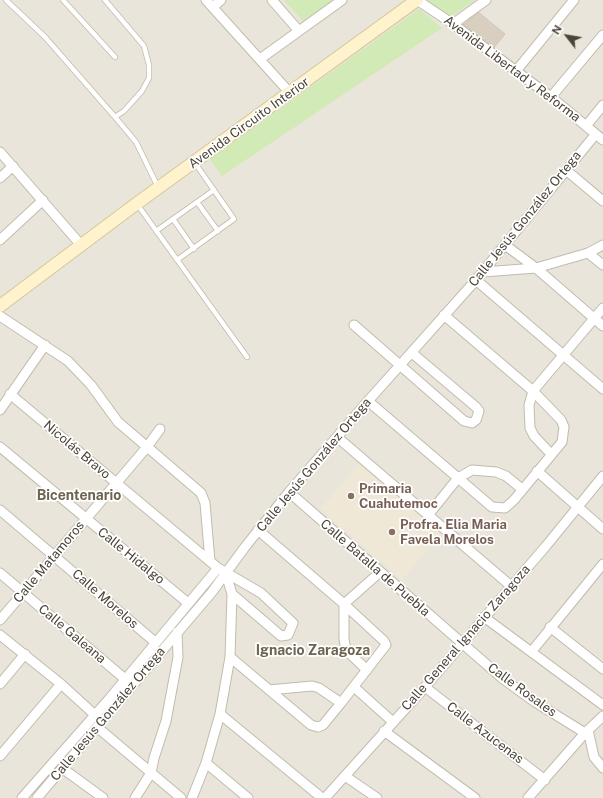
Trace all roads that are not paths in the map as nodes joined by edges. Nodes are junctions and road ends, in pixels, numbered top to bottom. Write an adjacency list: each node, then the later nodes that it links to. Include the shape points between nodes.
1 (6, 0): 21 (lane, via 45,37)
2 (63, 0): 15 (lane)
3 (104, 0): 21 (lane, via 144,46 149,65 149,78 142,91)
4 (206, 0): 11 (street)
5 (221, 0): 11 (street)
6 (272, 0): 13 (street)
7 (342, 0): 13 (street)
8 (417, 0): 12 (street, Avenida Libertad y Reforma); 18 (main road, Avenida Circuito Interior)
9 (486, 0): 12 (street)
10 (574, 0): 17 (street)
11 (213, 8): 16 (street)
12 (453, 24): 17 (street, Avenida Libertad y Reforma)
13 (299, 31): 16 (street)
14 (603, 35): 19 (street)
15 (115, 57)
16 (260, 59): 18 (street)
17 (516, 71): 19 (street, Avenida Libertad y Reforma)
18 (290, 93): 26 (main road, Avenida Circuito Interior)
19 (551, 97): 22 (street, Avenida Libertad y Reforma)
20 (603, 105): 22 (street)
21 (115, 117): 30 (lane, via 136,142)
22 (586, 126): 23 (street, Avenida Libertad y Reforma)
23 (595, 135): 24 (street, Avenida Libertad y Reforma); 28 (street, Calle Jesús González Ortega)
24 (603, 140)
25 (0, 152): 27 (street)
26 (194, 162): 30 (main road, Avenida Circuito Interior); 31 (lane)
27 (13, 166): 29 (street); 32 (street)
28 (566, 170): 33 (street); 41 (street, Calle Jesús González Ortega)
29 (0, 178)
30 (159, 188): 35 (main road, Avenida Circuito Interior)
31 (214, 190): 34 (lane); 38 (lane, via 234,219)
32 (43, 200): 39 (street); 40 (street)
33 (603, 201)
34 (197, 202): 36 (lane); 38 (lane)
35 (136, 204): 37 (lane); 40 (main road, Avenida Circuito Interior)
36 (173, 219): 37 (lane); 43 (lane)
37 (156, 231): 45 (lane)
38 (218, 231): 43 (lane)
39 (0, 240)
40 (81, 245): 50 (main road, Avenida Circuito Interior)
41 (505, 245): 47 (street); 48 (street, Calle Jesús González Ortega)
42 (603, 245): 44 (street)
43 (194, 249): 45 (lane)
44 (588, 253): 46 (street); 47 (street)
45 (177, 260): 60 (lane)
46 (603, 265)
47 (536, 268): 48 (street); 54 (street)
48 (483, 272): 49 (street, Calle Jesús González Ortega)
49 (476, 280): 52 (street, Calle Jesús González Ortega); 59 (street)
50 (0, 306)
51 (603, 308): 54 (street)
52 (444, 315): 58 (street, Calle Jesús González Ortega); 63 (street)
53 (0, 316): 57 (street)
54 (594, 319): 56 (street); 59 (street)
55 (354, 325): 61 (street)
56 (603, 326)
57 (45, 345): 64 (street); 70 (street, via 68,361 91,385 118,422)
58 (412, 353): 61 (street, Calle Jesús González Ortega); 61 (street, via 476,406 479,410 476,420 472,423 464,421)
59 (564, 356): 62 (street); 63 (street)
60 (247, 357)
61 (400, 365): 65 (street, Calle Jesús González Ortega)
62 (603, 389)
63 (533, 391): 71 (street, via 530,428); 71 (street, via 561,420 564,427 562,442)
64 (10, 394): 66 (street); 75 (street, Nicolás Bravo)
65 (368, 401): 68 (street, Calle Jesús González Ortega); 74 (street)
66 (0, 410)
67 (160, 430): 70 (street, Calle Matamoros)
68 (336, 437): 77 (street, Calle Jesús González Ortega); 80 (street)
69 (0, 447): 81 (street, Calle Hidalgo)
70 (147, 447): 75 (street, Calle Matamoros); 85 (street, via 202,493)
71 (551, 454): 72 (street)
72 (538, 471): 76 (street); 78 (street)
73 (603, 476): 78 (street, Calle General Ignacio Zaragoza)
74 (458, 478): 76 (street, via 472,470 496,472 506,476); 76 (street, via 497,509 508,507); 80 (street)
75 (116, 482): 81 (street, Calle Matamoros); 85 (street, Nicolás Bravo)
76 (522, 489)
77 (289, 492): 83 (street, Calle Jesús González Ortega); 89 (street, Calle Batalla de Puebla)
78 (578, 507): 82 (street); 91 (street, Calle General Ignacio Zaragoza)
79 (0, 510): 84 (street, Calle Morelos)
80 (429, 514): 91 (street)
81 (85, 519): 84 (street, Calle Matamoros); 94 (street, Calle Hidalgo)
82 (603, 529)
83 (258, 530): 90 (street, Calle Jesús González Ortega); 95 (street)
84 (55, 556): 92 (street, Calle Matamoros); 101 (street, Calle Morelos)
85 (210, 560): 87 (street, Nicolás Bravo)
86 (603, 564): 98 (street)
87 (218, 568): 90 (street, Nicolás Bravo); 94 (street, Calle Jesús González Ortega)
88 (0, 573): 92 (street, Calle Galeana)
89 (379, 573): 95 (street); 102 (street, Calle Batalla de Puebla)
90 (226, 574): 93 (street); 93 (street, Nicolás Bravo, via 255,589 292,622 293,626 288,635 281,636); 99 (street, Calle Jesús González Ortega)
91 (511, 586): 96 (street, Calle General Ignacio Zaragoza)
92 (23, 592): 97 (street, Calle Matamoros); 108 (street, Calle Galeana)
93 (232, 594): 105 (street)
94 (188, 603): 101 (street, Calle Jesús González Ortega)
95 (344, 604): 107 (street, via 346,650); 107 (street, via 386,645)
96 (484, 617): 102 (street, Calle General Ignacio Zaragoza); 103 (street)
97 (0, 620)
98 (550, 627): 103 (street); 106 (street)
99 (177, 632): 120 (street, Calle Jesús González Ortega); 127 (street, via 178,657 170,705)
100 (0, 634): 104 (street)
101 (155, 642): 108 (street, Calle Jesús González Ortega)
102 (462, 643): 112 (street, Calle General Ignacio Zaragoza); 122 (street, Calle Rosales, via 502,678 535,702)
103 (532, 651): 115 (street)
104 (25, 654): 109 (street); 110 (street)
105 (230, 657): 113 (street); 116 (street)
106 (603, 669)
107 (367, 670): 111 (street)
108 (125, 679): 117 (street, Calle Jesús González Ortega)
109 (0, 684)
110 (61, 684): 117 (street); 123 (street)
111 (354, 687): 114 (street); 119 (street)
112 (424, 688): 119 (street, Calle General Ignacio Zaragoza); 129 (street, Calle Azucenas)
113 (269, 690): 114 (street, via 312,686); 114 (street, via 314,727 323,725)
114 (341, 703)
115 (603, 705)
116 (220, 714): 124 (street); 137 (street)
117 (94, 715): 130 (street, Calle Jesús González Ortega)
118 (603, 716): 122 (street)
119 (393, 722): 121 (street, Calle General Ignacio Zaragoza)
120 (97, 727): 125 (street, Calle Jesús González Ortega); 127 (street)
121 (384, 731): 128 (street, Calle General Ignacio Zaragoza); 140 (street)
122 (587, 732): 126 (street, via 594,757); 129 (street)
123 (0, 756)
124 (206, 763): 135 (street); 136 (street)
125 (62, 768): 131 (street, Calle Jesús González Ortega); 132 (street)
126 (603, 768)
127 (151, 773): 133 (street); 134 (street)
128 (345, 776): 138 (street, Calle General Ignacio Zaragoza); 139 (street)
129 (545, 780): 141 (street)
130 (22, 798)
131 (37, 798)
132 (103, 798)
133 (135, 798)
134 (181, 798)
135 (192, 798)
136 (248, 798)
137 (322, 798)
138 (326, 798)
139 (378, 798)
140 (475, 798)
141 (528, 798)

